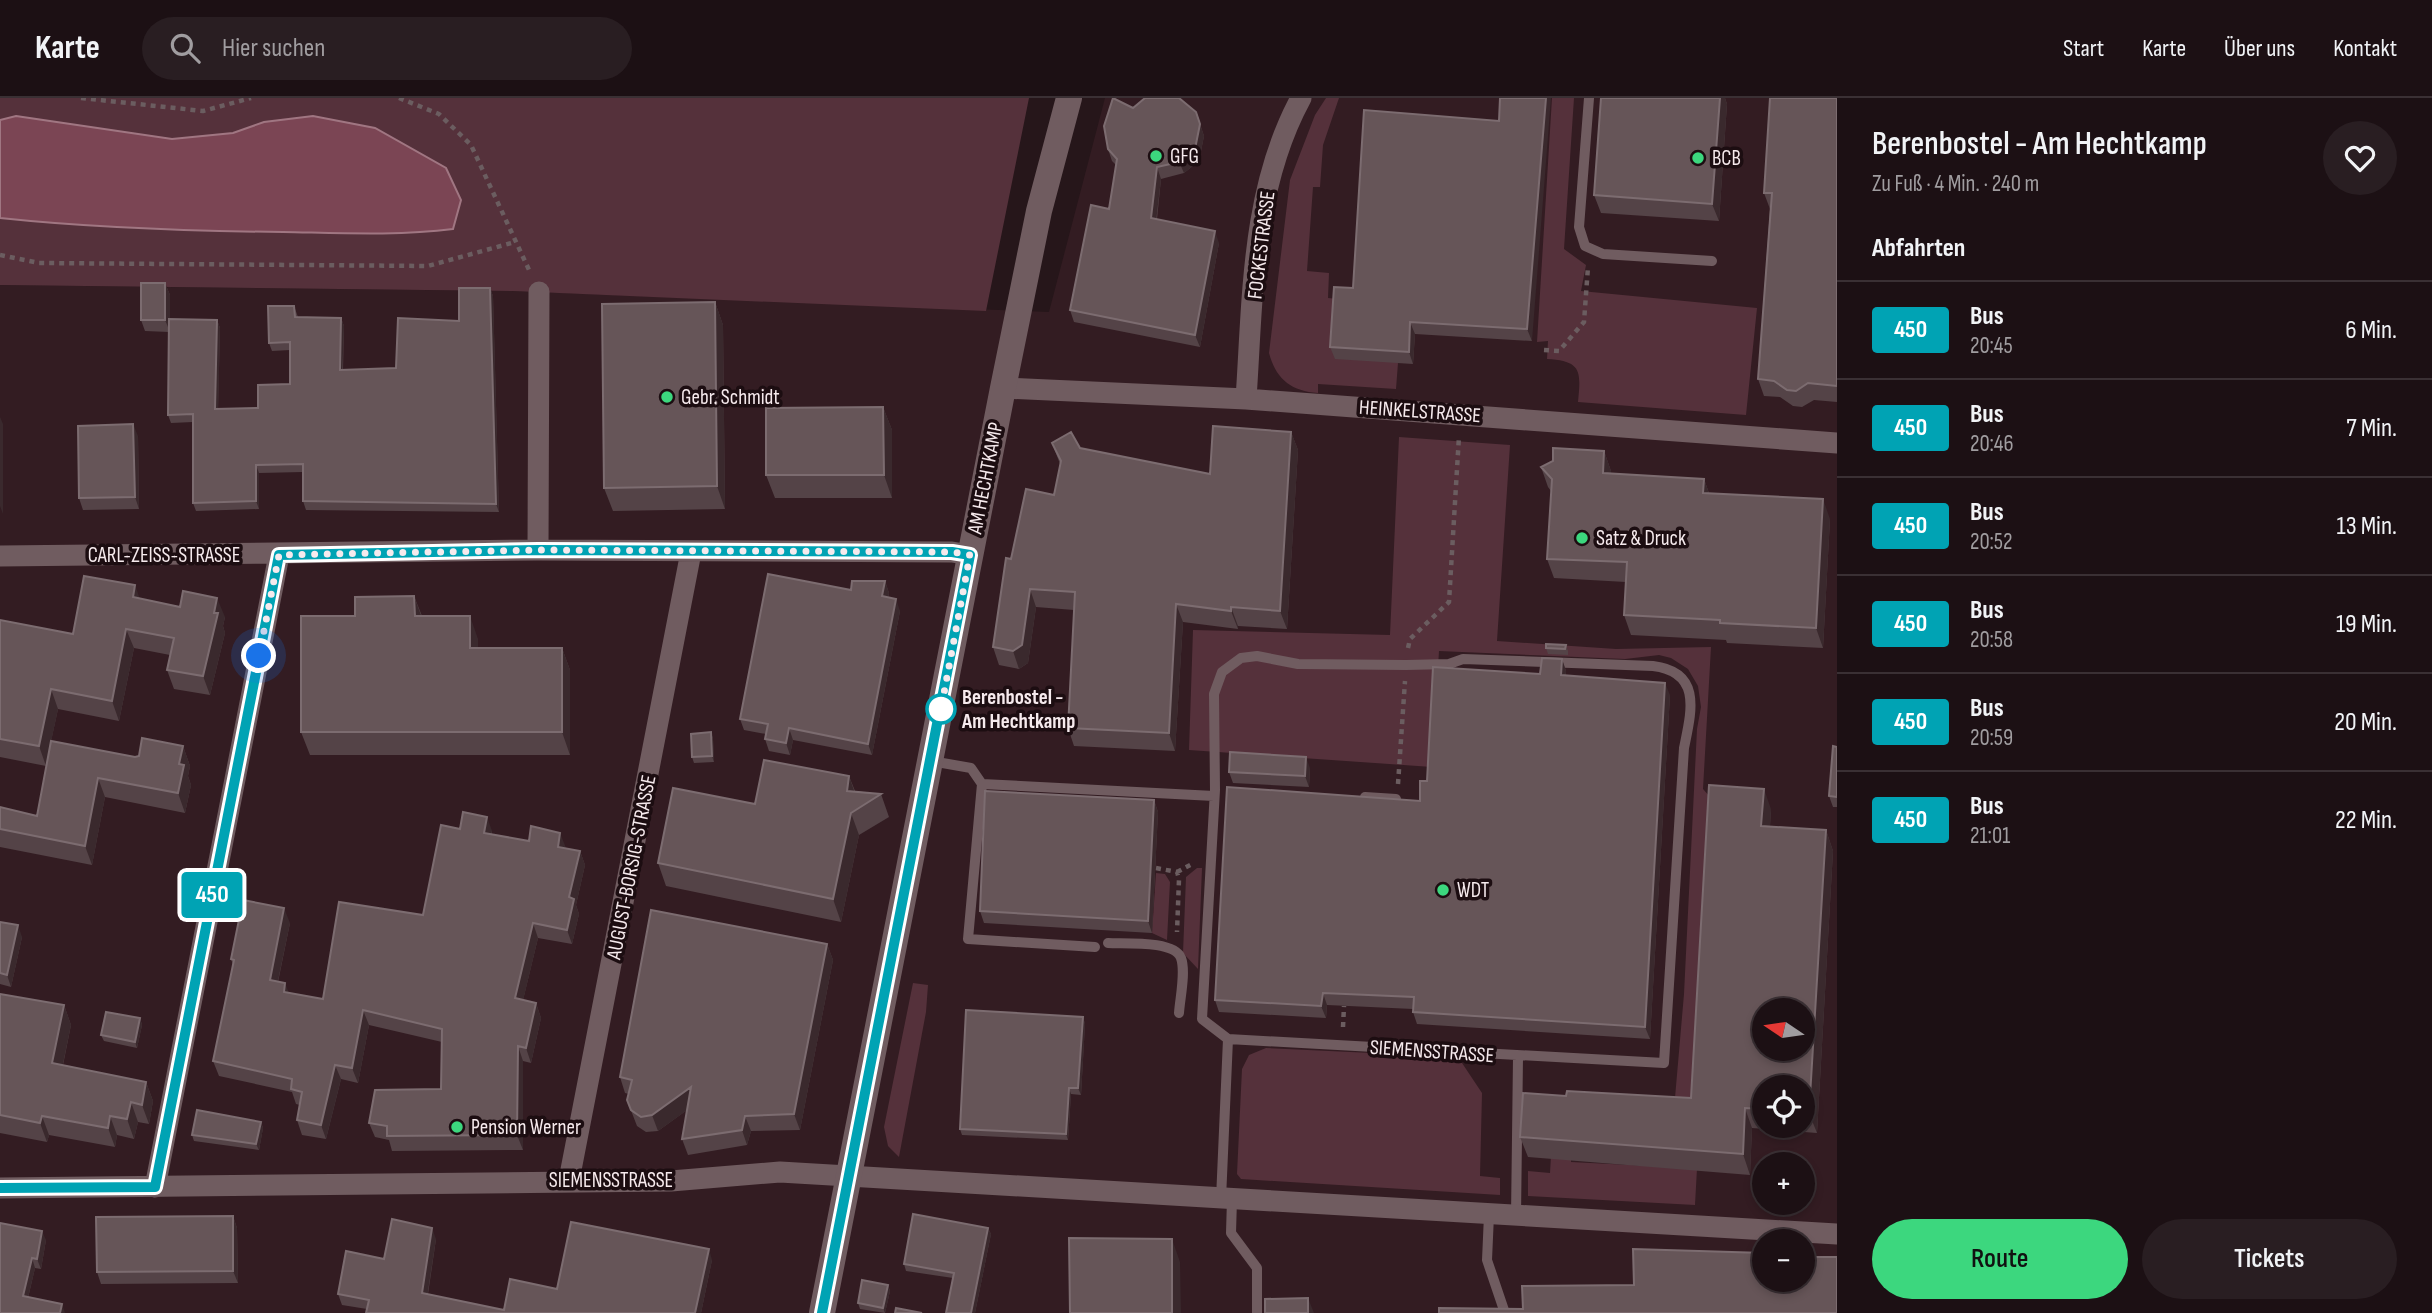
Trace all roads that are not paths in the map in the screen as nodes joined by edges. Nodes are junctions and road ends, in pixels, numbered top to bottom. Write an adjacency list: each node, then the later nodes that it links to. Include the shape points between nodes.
1 (1069, 98): 6 (street, AM HECHTKAMP)
2 (1301, 98): 7 (street, FOCKESTRASSE, via 1278,149 1261,218)
3 (1589, 98): 4 (lane, via 1579,232 1589,250)
4 (1712, 261)
5 (539, 292): 9 (street)
6 (1003, 388): 7 (street, HEINKELSTRASSE); 12 (street, AM HECHTKAMP)
7 (1246, 399): 8 (street, HEINKELSTRASSE)
8 (1837, 443)
9 (538, 550): 10 (street, CARL-ZEISS-STRASSE); 11 (street, CARL-ZEISS-STRASSE)
10 (691, 552): 12 (street, CARL-ZEISS-STRASSE); 26 (street, AUGUST-BORSIG-STRASSE)
11 (279, 555): 13 (street, CARL-ZEISS-STRASSE); 27 (street)
12 (970, 555): 14 (street, AM HECHTKAMP)
13 (0, 556)
14 (931, 761): 15 (lane, via 971,768); 25 (street, AM HECHTKAMP)
15 (982, 784): 17 (lane); 21 (lane, via 968,939)
16 (1229, 791): 17 (lane)
17 (1214, 793): 23 (lane, via 1202,1019); 24 (lane, via 1214,694 1222,672 1233,663 1257,656 1298,664 1449,664 1463,659 1653,666 1679,675 1689,687 1691,704 1684,748 1664,1063)
18 (1355, 797): 19 (lane)
19 (1396, 799)
20 (1108, 943): 22 (lane, via 1165,946 1175,951 1182,959)
21 (1095, 947)
22 (1179, 1013)
23 (1228, 1039): 24 (lane, SIEMENSSTRASSE); 29 (lane)
24 (1518, 1056): 30 (lane, SIEMENSSTRASSE)
25 (850, 1178): 26 (street, SIEMENSSTRASSE, via 780,1172 671,1181); 29 (street, SIEMENSSTRASSE); 33 (street, AM HECHTKAMP)
26 (569, 1180): 27 (street, SIEMENSSTRASSE)
27 (155, 1187): 28 (street, SIEMENSSTRASSE)
28 (0, 1188)
29 (1226, 1199): 31 (street, SIEMENSSTRASSE); 34 (lane, via 1231,1233 1257,1268)
30 (1515, 1206): 31 (street, SIEMENSSTRASSE); 32 (street, SIEMENSSTRASSE)
31 (1489, 1214): 35 (lane, via 1487,1260)
32 (1837, 1234)
33 (822, 1313)
34 (1257, 1313)
35 (1505, 1313)

